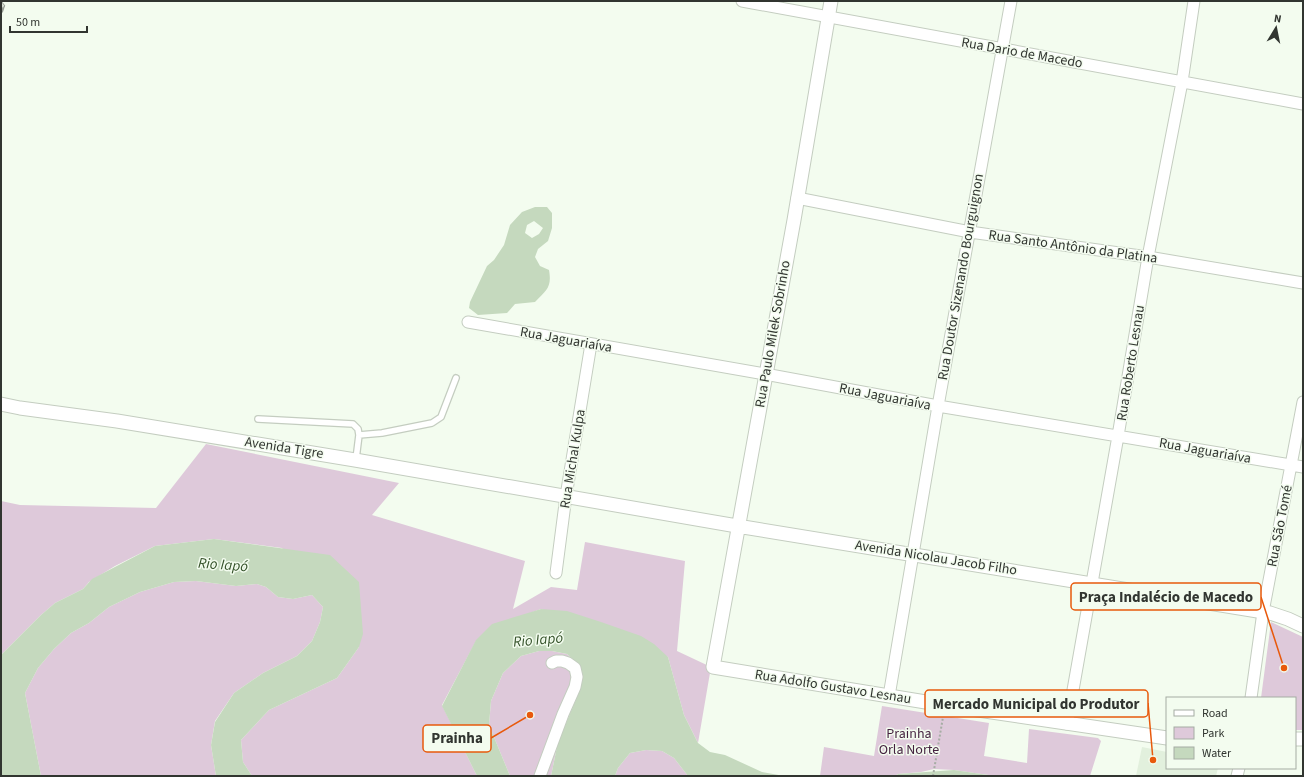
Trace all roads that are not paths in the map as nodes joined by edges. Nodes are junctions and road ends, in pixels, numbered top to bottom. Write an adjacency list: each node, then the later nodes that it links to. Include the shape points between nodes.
1 (742, 1): 5 (street, Rua Dario de Macedo)
2 (831, 1): 5 (street, Rua Paulo Milek Sobrinho)
3 (1011, 1): 6 (street, Rua Doutor Sizenando Bourguignon)
4 (1194, 1): 7 (street, Rua Roberto Lesnau)
5 (828, 18): 6 (street, Rua Dario de Macedo); 9 (street, Rua Paulo Milek Sobrinho)
6 (1003, 49): 7 (street, Rua Dario de Macedo); 10 (street, Rua Doutor Sizenando Bourguignon)
7 (1182, 82): 8 (street, Rua Dario de Macedo); 11 (street, Rua Roberto Lesnau)
8 (1303, 104)
9 (797, 198): 10 (street, Rua Santo Antônio da Platina); 15 (street, Rua Paulo Milek Sobrinho)
10 (970, 232): 11 (street, Rua Santo Antônio da Platina); 19 (street, Rua Doutor Sizenando Bourguignon)
11 (1148, 257): 12 (street, Rua Santo Antônio da Platina); 22 (street, Rua Roberto Lesnau)
12 (1303, 284)
13 (468, 322): 14 (street, Rua Jaguariaíva)
14 (591, 344): 15 (street, Rua Jaguariaíva); 26 (street, Rua Michal Kulpa)
15 (765, 374): 19 (street, Rua Jaguariaíva); 27 (street, Rua Paulo Milek Sobrinho)
16 (456, 378): 21 (lane, via 441,417 432,424)
17 (1303, 402): 24 (street, Rua São Tomé)
18 (1, 404): 23 (street, Avenida Tigre)
19 (938, 406): 22 (street, Rua Jaguariaíva); 28 (street, Rua Doutor Sizenando Bourguignon)
20 (258, 419): 21 (lane, via 353,424)
21 (359, 435): 23 (lane)
22 (1118, 436): 24 (street, Rua Jaguariaíva); 30 (street, Rua Roberto Lesnau)
23 (356, 460): 26 (street, Avenida Tigre)
24 (1291, 466): 25 (street, Rua Jaguariaíva); 31 (street, Rua São Tomé)
25 (1303, 467)
26 (566, 496): 27 (street, Avenida Nicolau Jacob Filho); 29 (street, Rua Michal Kulpa)
27 (737, 526): 28 (street, Avenida Nicolau Jacob Filho); 34 (street, Rua Paulo Milek Sobrinho)
28 (914, 555): 30 (street, Avenida Nicolau Jacob Filho); 35 (street, Rua Doutor Sizenando Bourguignon)
29 (556, 574)
30 (1092, 584): 31 (street, Avenida Nicolau Jacob Filho); 37 (street, Rua Roberto Lesnau)
31 (1263, 612): 32 (street, Avenida Nicolau Jacob Filho); 36 (street, Rua São Tomé)
32 (1303, 626)
33 (552, 663): 39 (street, via 562,661 568,664 574,668 577,677)
34 (712, 667): 35 (street, Rua Adolfo Gustavo Lesnau)
35 (889, 696): 37 (street, Rua Adolfo Gustavo Lesnau)
36 (1251, 697)
37 (1067, 724): 38 (street, Rua Adolfo Gustavo Lesnau)
38 (1166, 738)
39 (540, 776)

